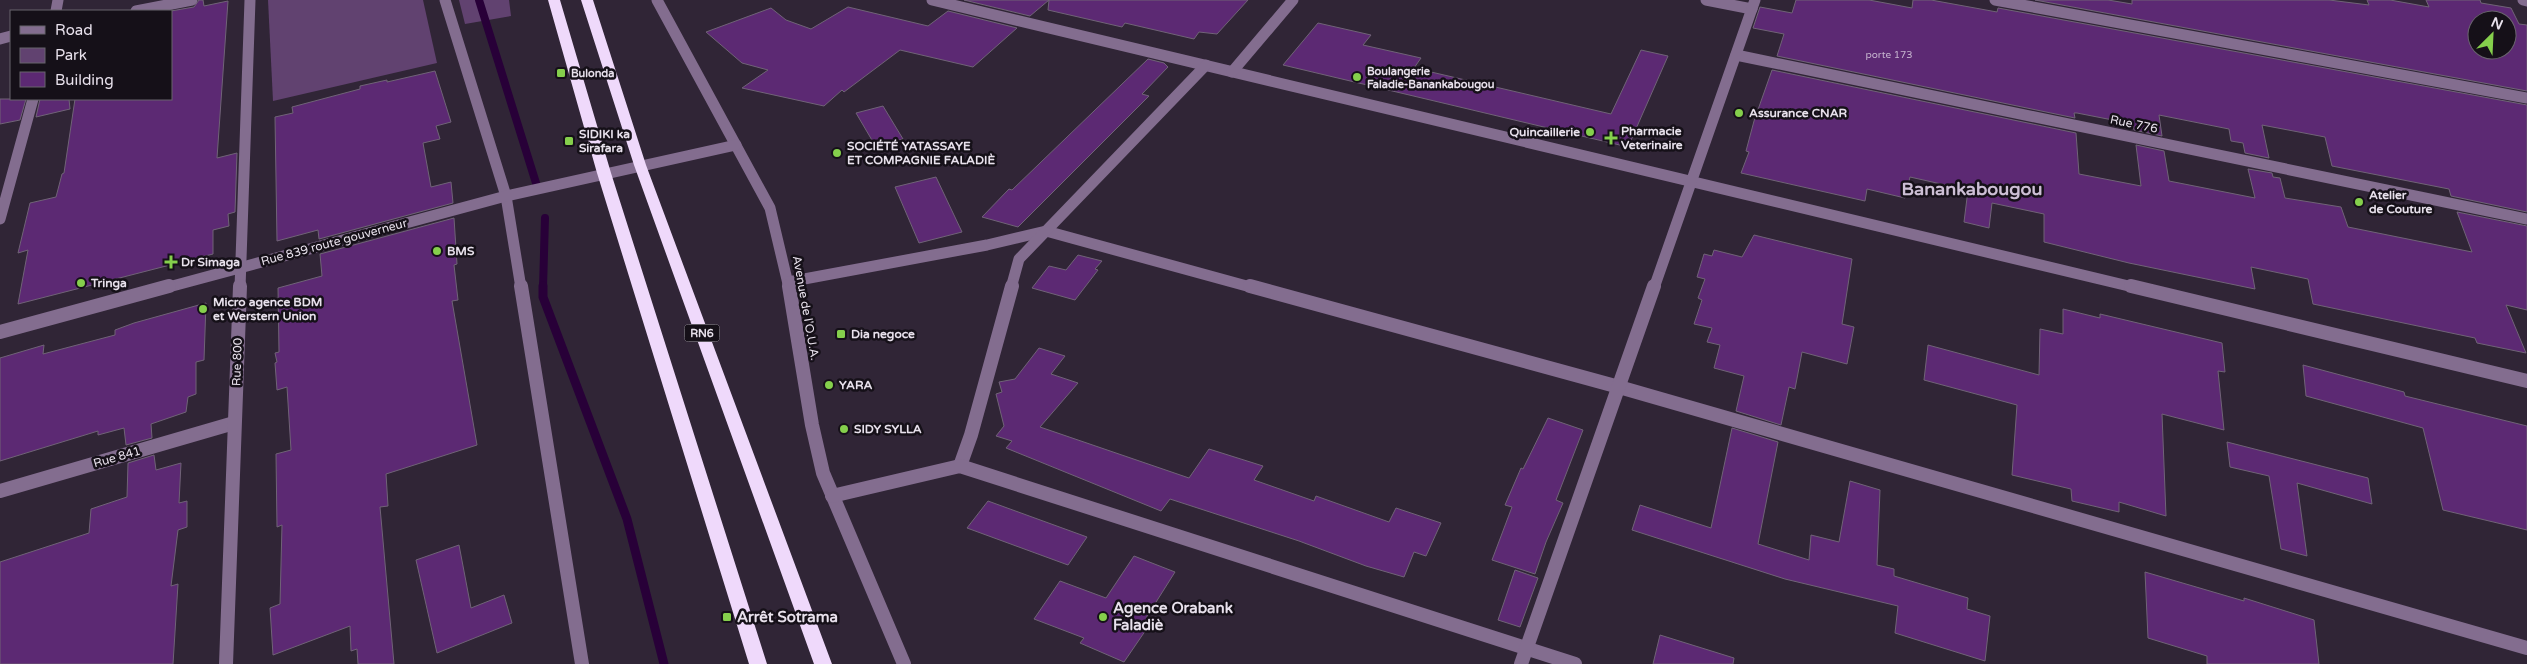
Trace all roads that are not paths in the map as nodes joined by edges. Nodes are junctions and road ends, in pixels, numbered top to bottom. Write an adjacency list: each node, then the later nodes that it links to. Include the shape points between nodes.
1 (192, 0): 14 (street)
2 (250, 0): 28 (street, Rue 800)
3 (445, 0): 24 (street)
4 (554, 0): 22 (highway)
5 (587, 0): 21 (highway, RN6)
6 (657, 0): 20 (street, Avenue de l'O.U.A.)
7 (932, 0): 16 (street)
8 (1293, 0): 17 (street)
9 (1706, 0): 13 (street)
10 (1995, 0): 18 (street)
11 (2523, 0): 12 (street)
12 (2527, 1)
13 (1754, 4): 15 (street)
14 (141, 10)
15 (1736, 55): 23 (street); 26 (street, Rue 776)
16 (1206, 66): 17 (street); 27 (street)
17 (1232, 72): 23 (street)
18 (2527, 98)
19 (33, 100): 25 (street)
20 (736, 145): 21 (street, Rue 839 route gouverneur); 29 (street, Avenue de l'O.U.A., via 770,208)
21 (640, 164): 22 (street, Rue 839 route gouverneur); 42 (highway, RN6)
22 (604, 173): 24 (street, Rue 839 route gouverneur); 41 (highway)
23 (1692, 181): 31 (street); 32 (street)
24 (506, 196): 28 (street, Rue 839 route gouverneur); 40 (street)
25 (0, 219)
26 (2527, 219)
27 (1046, 231): 29 (street); 32 (street); 34 (street, via 1019,259)
28 (240, 267): 30 (street, Rue 839 route gouverneur); 33 (street, Rue 800)
29 (788, 282): 36 (street, Avenue de l'O.U.A., via 812,425)
30 (0, 332)
31 (2527, 381)
32 (1619, 387): 37 (street); 38 (street)
33 (234, 423): 35 (street, Rue 841); 39 (street, Rue 800)
34 (960, 466): 36 (street); 37 (street)
35 (0, 491)
36 (832, 496): 43 (street, Avenue de l'O.U.A.)
37 (1527, 648): 44 (street); 45 (street)
38 (2527, 648)
39 (226, 664)
40 (582, 664)
41 (758, 664)
42 (823, 664)
43 (904, 664)
44 (1521, 664)
45 (1574, 664)

